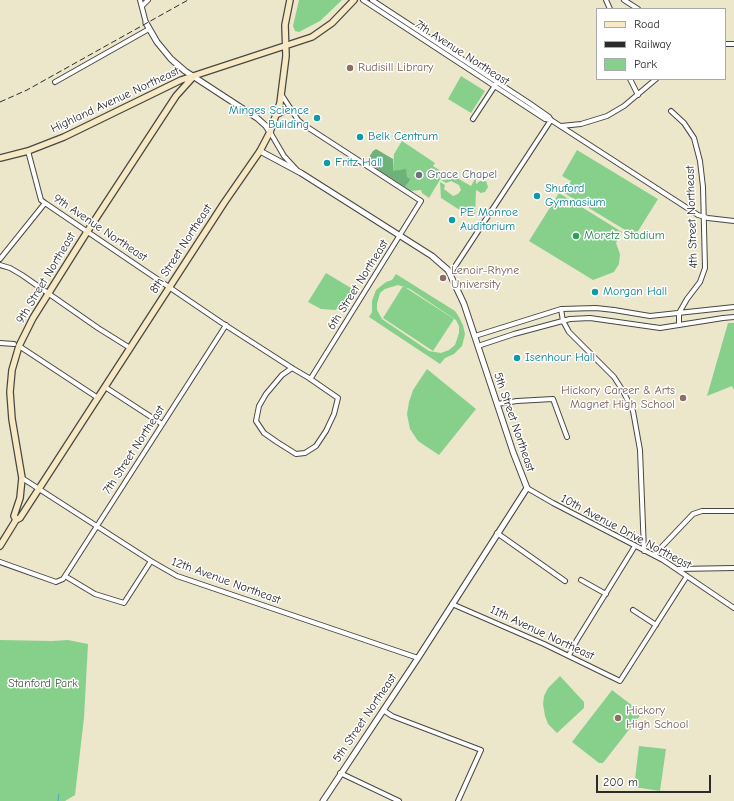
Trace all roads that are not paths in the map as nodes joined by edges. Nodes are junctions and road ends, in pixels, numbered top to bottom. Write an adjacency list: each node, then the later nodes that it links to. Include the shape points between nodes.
1 (140, 0): 8 (street)
2 (148, 0): 8 (street)
3 (290, 0): 12 (main road, 8th Street Northeast, via 285,25)
4 (354, 0): 12 (main road, via 323,30 312,37)
5 (363, 0): 17 (street, 7th Avenue Northeast)
6 (372, 0): 17 (street, 7th Avenue Northeast)
7 (624, 0): 9 (street)
8 (142, 6): 10 (street)
9 (636, 8)
10 (146, 23): 11 (street)
11 (149, 29): 13 (street, via 171,60); 16 (street)
12 (286, 46): 13 (main road, Highland Avenue Northeast); 18 (main road, 8th Street Northeast)
13 (194, 76): 26 (street, via 257,118); 27 (main road, Highland Avenue Northeast, via 64,137); 34 (main road, 9th Street Northeast, via 176,96)
14 (630, 80): 19 (street)
15 (655, 80): 19 (street)
16 (55, 82)
17 (496, 84): 23 (street); 24 (street, 7th Avenue Northeast, via 546,114)
18 (281, 94): 21 (street); 22 (main road, 8th Street Northeast)
19 (638, 95): 25 (street, via 600,119)
20 (671, 111): 32 (street, 4th Street Northeast, via 688,127 696,144 702,172)
21 (292, 112): 22 (street); 35 (street, 6th Street Northeast, via 304,125 421,201)
22 (276, 116): 26 (main road, 8th Street Northeast)
23 (473, 118)
24 (551, 120): 25 (street, 7th Avenue Northeast); 38 (street)
25 (561, 126): 32 (street, 7th Avenue Northeast)
26 (270, 132): 28 (main road, 8th Street Northeast); 30 (street, via 290,164)
27 (28, 151): 29 (main road, Highland Avenue Northeast); 31 (street, 9th Avenue Northeast, via 41,200)
28 (260, 151): 30 (street, 5th Street Northeast); 39 (main road, 8th Street Northeast)
29 (0, 158)
30 (301, 173): 35 (street, 5th Street Northeast)
31 (45, 204): 34 (street, 9th Avenue Northeast); 36 (street)
32 (704, 217): 33 (street, 7th Avenue Northeast); 43 (street, 4th Street Northeast, via 704,273)
33 (734, 222)
34 (87, 232): 39 (street, 9th Avenue Northeast); 40 (main road, 9th Street Northeast)
35 (400, 236): 38 (street, 5th Street Northeast, via 432,256); 54 (street, 6th Street Northeast)
36 (0, 260)
37 (0, 265): 40 (street, via 14,270)
38 (450, 274): 48 (street, 5th Street Northeast)
39 (170, 288): 46 (street, 9th Avenue Northeast); 52 (main road, 8th Street Northeast)
40 (48, 294): 50 (main road, 9th Street Northeast); 52 (street)
41 (734, 307): 43 (street)
42 (561, 309): 43 (street, via 602,309 650,316); 45 (street); 48 (street)
43 (679, 313): 47 (street)
44 (734, 317): 47 (street)
45 (563, 320): 47 (street, via 590,318 660,328); 51 (street); 69 (street, via 572,337 614,377 633,411 640,450)
46 (226, 325): 53 (street, 9th Avenue Northeast); 58 (street, 7th Street Northeast)
47 (679, 325)
48 (475, 336): 51 (street, 5th Street Northeast)
49 (0, 342): 50 (street)
50 (16, 345): 56 (street); 60 (main road, 9th Street Northeast, via 10,398)
51 (478, 346): 57 (street, 5th Street Northeast)
52 (130, 348): 55 (main road, 8th Street Northeast)
53 (292, 368): 54 (street, 9th Avenue Northeast); 54 (street, via 282,375 266,394 259,406 256,421 264,433 296,454 304,453 316,446 334,414 338,398)
54 (311, 378)
55 (105, 387): 56 (main road, 8th Street Northeast); 58 (street)
56 (98, 398): 61 (main road, 8th Street Northeast)
57 (497, 404): 59 (street, via 553,399); 62 (street, 5th Street Northeast)
58 (162, 424): 65 (street, 7th Street Northeast)
59 (567, 437)
60 (22, 478): 61 (street, 12th Avenue Northeast); 64 (main road, 9th Street Northeast, via 20,498 14,516)
61 (40, 488): 64 (main road, 8th Street Northeast); 65 (street, 12th Avenue Northeast)
62 (527, 488): 66 (street, 5th Street Northeast); 68 (street, 10th Avenue Drive Northeast)
63 (734, 511): 70 (street, via 702,511 693,514)
64 (16, 520): 67 (main road)
65 (97, 526): 71 (street, 12th Avenue Northeast); 75 (street, 7th Street Northeast)
66 (497, 534): 78 (street); 80 (street, 5th Street Northeast)
67 (0, 546)
68 (635, 546): 69 (street, 10th Avenue Drive Northeast); 79 (street)
69 (644, 551): 70 (street, 10th Avenue Drive Northeast)
70 (654, 555): 74 (street, 10th Avenue Drive Northeast)
71 (151, 561): 75 (street, via 124,603 95,594); 85 (street, 12th Avenue Northeast, via 183,578)
72 (0, 562): 75 (street, 7th Street Northeast, via 57,582)
73 (734, 568): 74 (street)
74 (677, 569): 76 (street, 10th Avenue Drive Northeast)
75 (65, 576)
76 (687, 576): 81 (street, 10th Avenue Drive Northeast); 83 (street)
77 (581, 580): 79 (street)
78 (565, 581)
79 (606, 594): 84 (street)
80 (452, 604): 84 (street, 11th Avenue Northeast); 85 (street, 5th Street Northeast)
81 (734, 608)
82 (633, 610): 83 (street)
83 (656, 625): 84 (street, 11th Avenue Northeast, via 620,681)
84 (569, 655)
85 (418, 658): 86 (street, 5th Street Northeast)
86 (383, 710): 87 (street, 5th Street Northeast); 90 (street, via 392,716 481,750)
87 (340, 774): 88 (street, 5th Street Northeast); 89 (street)
88 (323, 801)
89 (399, 801)
90 (458, 801)

